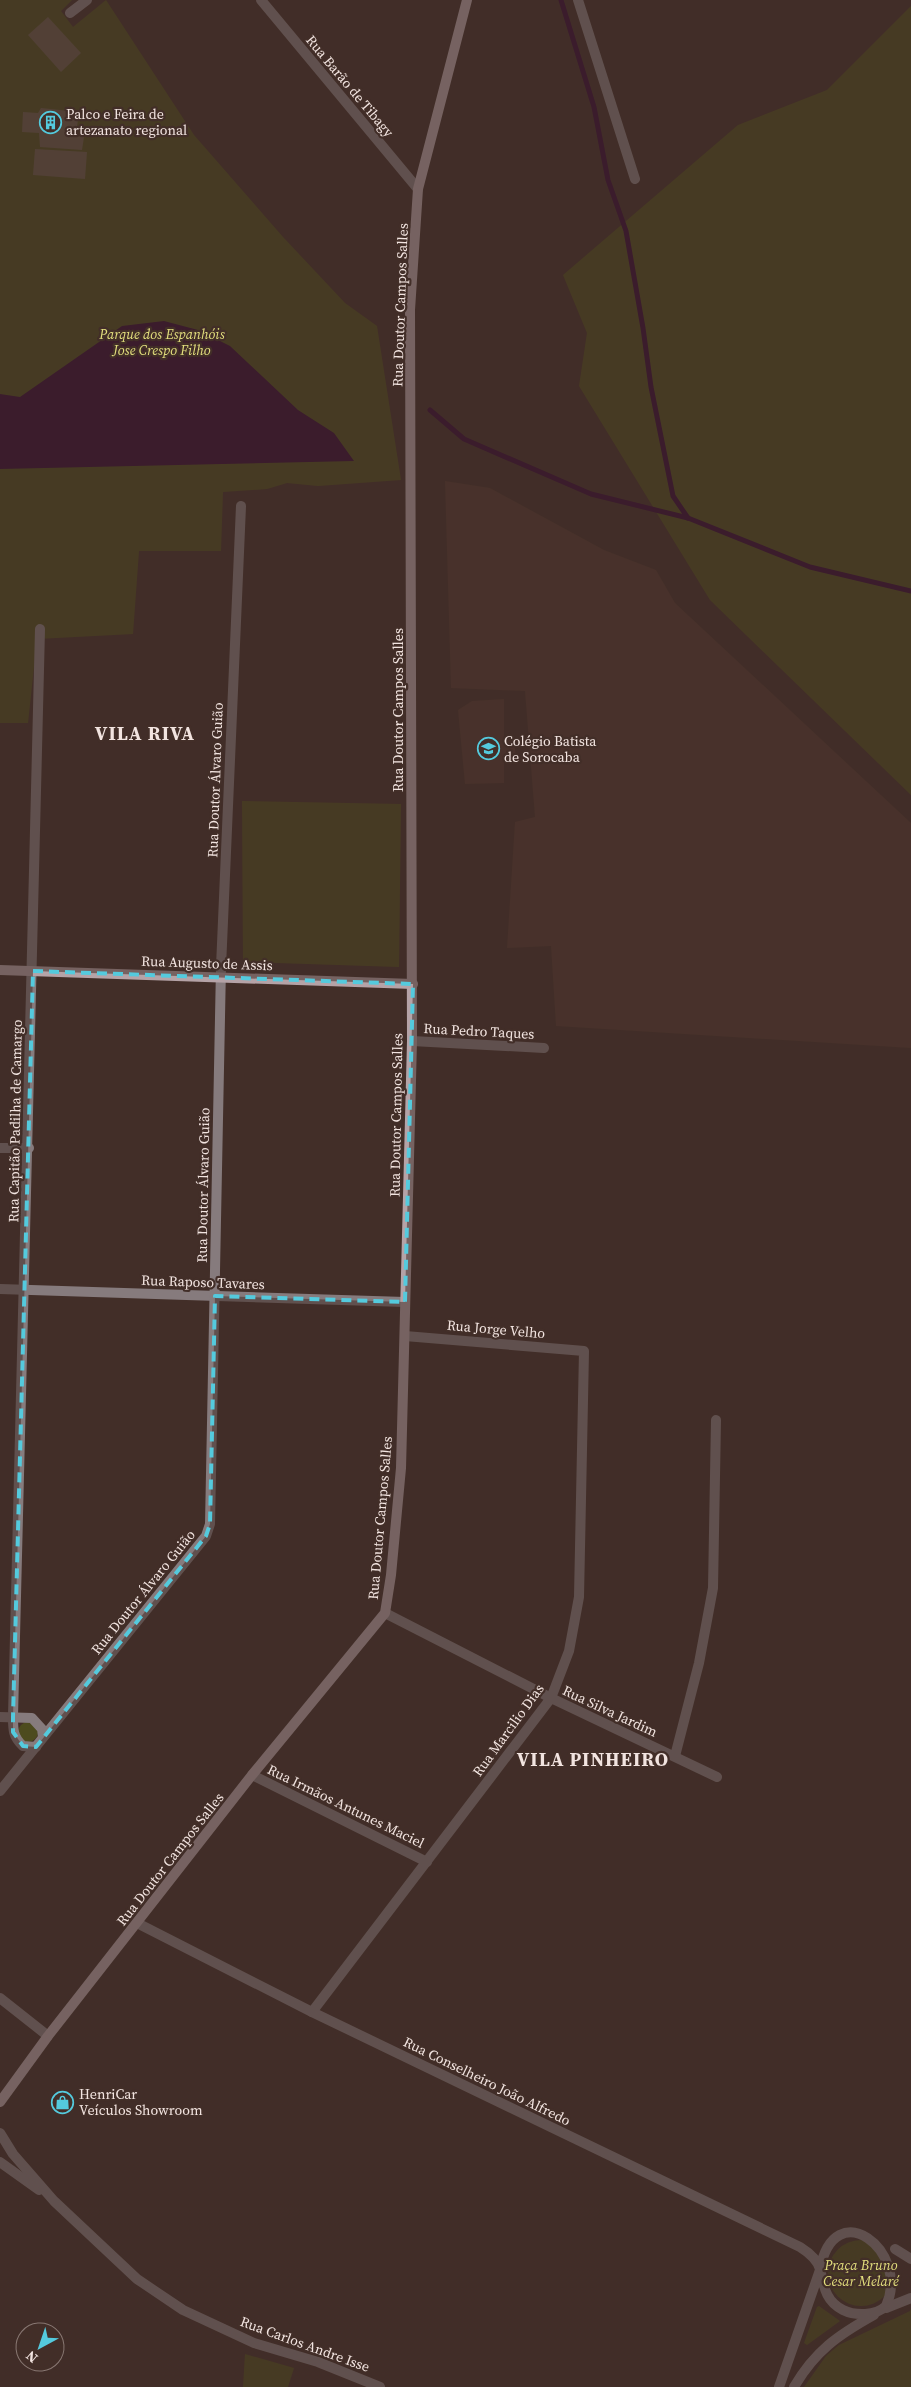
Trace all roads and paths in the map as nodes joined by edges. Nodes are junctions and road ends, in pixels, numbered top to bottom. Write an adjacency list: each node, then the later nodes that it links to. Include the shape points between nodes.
1 (86, 0): 5 (street)
2 (260, 0): 7 (street, Rua Barão de Tibagy)
3 (467, 0): 7 (main road, Rua Doutor Campos Salles)
4 (578, 0): 6 (street)
5 (70, 13)
6 (635, 179)
7 (418, 189): 13 (main road, Rua Doutor Campos Salles, via 410,310)
8 (241, 506): 12 (street, Rua Doutor Álvaro Guião)
9 (40, 630): 11 (street, Rua Capitão Padilha de Camargo)
10 (0, 970): 11 (main road, Rua Augusto de Assis)
11 (32, 971): 12 (main road, Rua Augusto de Assis); 17 (street, Rua Capitão Padilha de Camargo)
12 (221, 978): 13 (main road, Rua Augusto de Assis); 20 (street, Rua Doutor Álvaro Guião)
13 (413, 984): 14 (main road, Rua Doutor Campos Salles)
14 (412, 1041): 15 (street, Rua Pedro Taques); 21 (main road, Rua Doutor Campos Salles)
15 (544, 1048)
16 (0, 1148): 17 (street)
17 (29, 1148): 19 (street, Rua Capitão Padilha de Camargo)
18 (0, 1289): 19 (street, Rua Raposo Tavares)
19 (25, 1290): 20 (street, Rua Raposo Tavares); 28 (street, Rua Capitão Padilha de Camargo)
20 (215, 1296): 21 (street, Rua Raposo Tavares); 29 (street, Rua Doutor Álvaro Guião, via 210,1524 206,1536)
21 (405, 1302): 22 (main road, Rua Doutor Campos Salles)
22 (405, 1336): 23 (street, Rua Jorge Velho); 25 (main road, Rua Doutor Campos Salles, via 401,1468 392,1575)
23 (584, 1351): 26 (street, Rua Marcilio Dias, via 579,1597 569,1651)
24 (716, 1420): 31 (street, via 713,1588 699,1662)
25 (385, 1613): 26 (street, Rua Silva Jardim); 32 (main road, Rua Doutor Campos Salles)
26 (551, 1698): 31 (street, Rua Silva Jardim); 35 (street, Rua Marcilio Dias)
27 (0, 1717): 28 (street)
28 (13, 1717): 29 (street, via 32,1718 42,1729); 30 (street, Rua Capitão Padilha de Camargo, via 16,1740 23,1746)
29 (43, 1738): 30 (street, Rua Doutor Álvaro Guião)
30 (36, 1747): 34 (street, Rua Doutor Álvaro Guião)
31 (675, 1756): 33 (street, Rua Silva Jardim)
32 (252, 1775): 35 (street, Rua Irmãos Antunes Maciel); 36 (main road, Rua Doutor Campos Salles)
33 (717, 1777)
34 (0, 1791)
35 (427, 1862): 38 (street, Rua Marcilio Dias)
36 (137, 1923): 38 (street, Rua Conselheiro João Alfredo); 39 (main road, Rua Doutor Campos Salles)
37 (0, 1998): 39 (street)
38 (312, 2012): 47 (street, Rua Conselheiro João Alfredo, via 800,2247)
39 (48, 2036): 40 (main road, Rua Doutor Campos Salles)
40 (0, 2102)
41 (0, 2133): 43 (street, Rua Carlos Andre Isse, via 13,2154)
42 (0, 2162): 43 (street, Rua Carlos Andre Isse)
43 (54, 2201): 51 (street, Rua Carlos Andre Isse, via 137,2279 183,2310 254,2343 318,2362)
44 (895, 2249): 45 (street); 46 (street); 47 (street, via 876,2235 849,2233 827,2249)
45 (911, 2259)
46 (902, 2268)
47 (820, 2270): 50 (street, via 824,2291 843,2310 856,2314); 52 (street)
48 (901, 2281): 50 (street, via 893,2300)
49 (911, 2298): 50 (street)
50 (882, 2310): 53 (street, via 821,2349)
51 (380, 2387)
52 (779, 2387)
53 (794, 2387)

